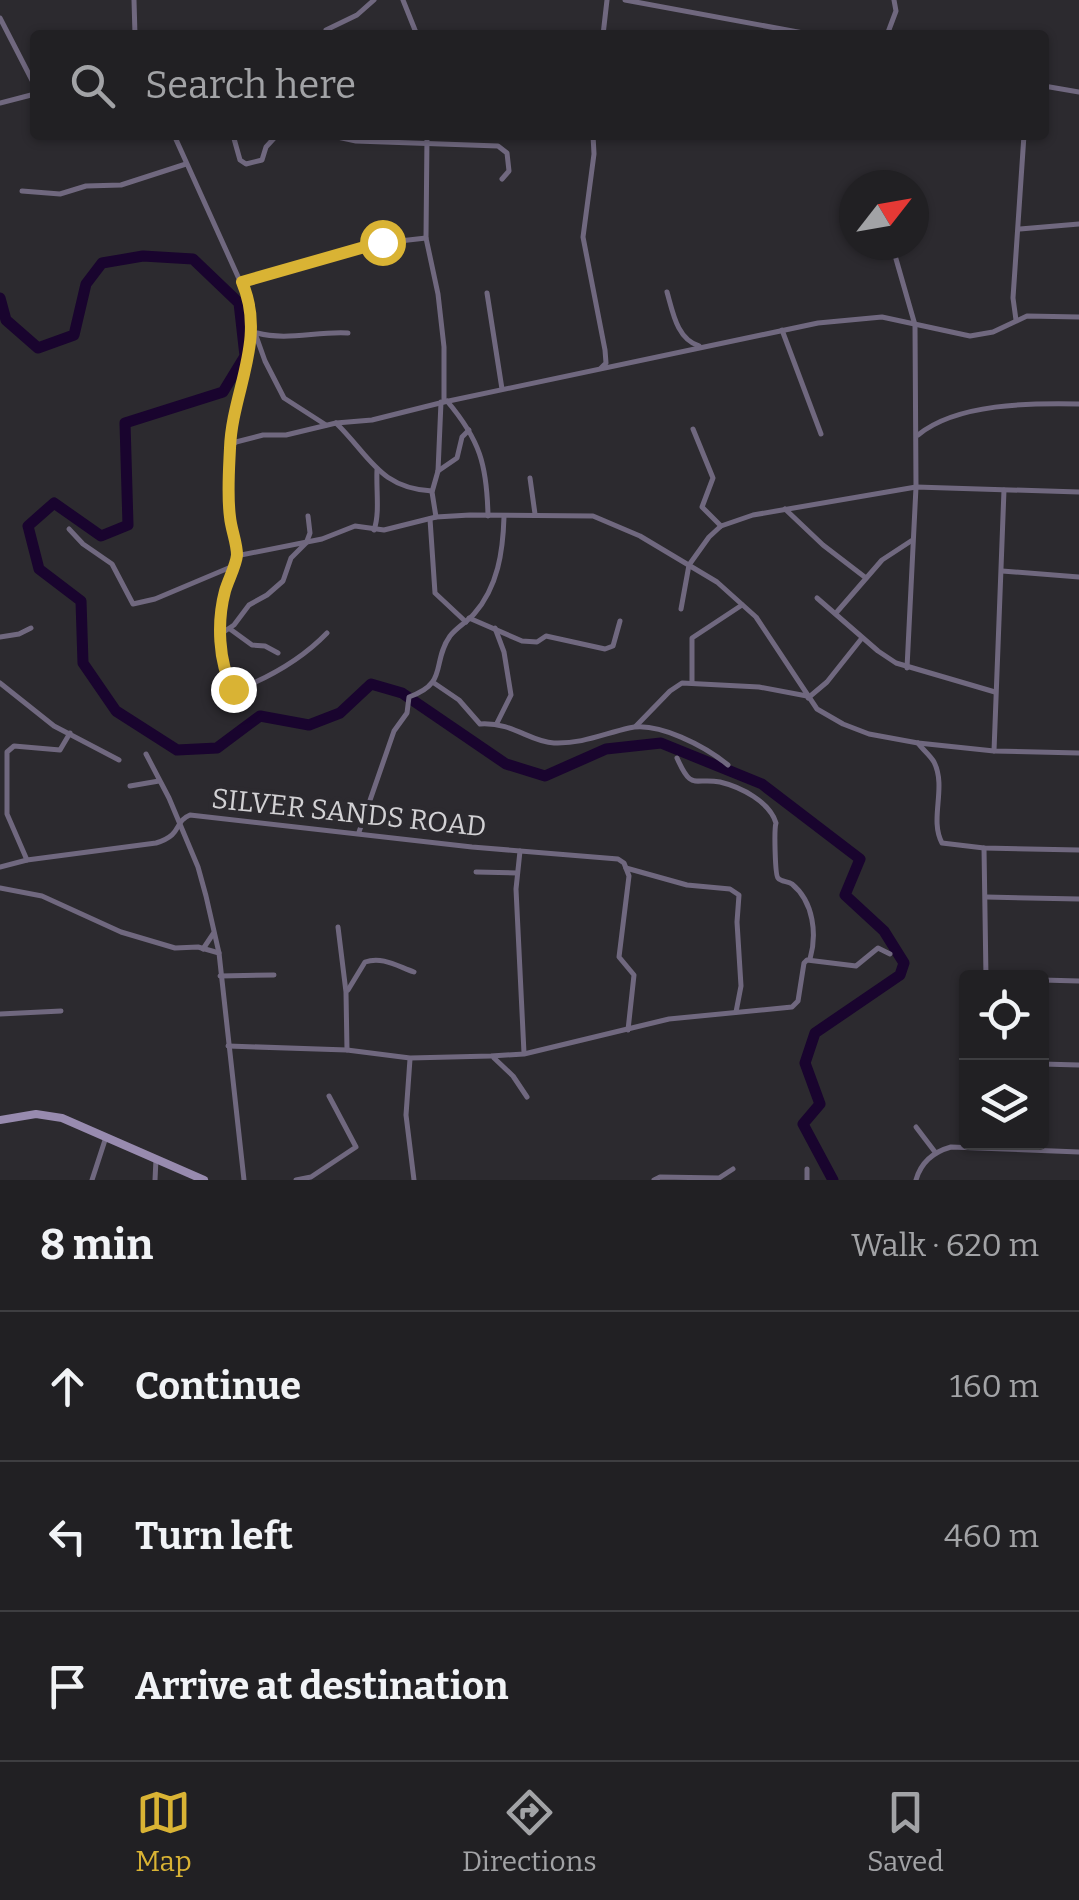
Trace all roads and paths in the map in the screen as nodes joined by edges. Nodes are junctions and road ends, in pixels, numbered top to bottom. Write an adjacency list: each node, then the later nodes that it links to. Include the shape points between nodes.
1 (134, 0): 8 (street)
2 (374, 0): 9 (street)
3 (403, 0): 10 (street)
4 (607, 0): 11 (street)
5 (625, 0): 12 (street)
6 (894, 0): 13 (street)
7 (0, 18): 14 (street)
8 (135, 30)
9 (326, 30)
10 (414, 30)
11 (603, 30)
12 (787, 30)
13 (888, 30)
14 (30, 76)
15 (1049, 87): 16 (street)
16 (1079, 92)
17 (30, 95): 18 (street)
18 (0, 103)
19 (176, 140): 28 (street)
20 (234, 140): 21 (street, via 246,164 262,160)
21 (272, 140)
22 (351, 140): 23 (street)
23 (380, 140)
24 (427, 140): 33 (street)
25 (442, 140): 29 (street, via 502,148 509,170)
26 (594, 140): 45 (street, via 582,230 606,360)
27 (1024, 140): 32 (street)
28 (186, 164): 30 (street, via 121,185 60,194); 35 (street)
29 (502, 179)
30 (22, 191)
31 (1079, 224): 32 (street)
32 (1020, 229): 39 (street)
33 (426, 238): 35 (street, via 382,242); 47 (street, via 444,348)
34 (896, 260): 40 (street)
35 (242, 282): 42 (street)
36 (667, 292): 44 (street, via 686,341)
37 (487, 293): 46 (street)
38 (1079, 317): 39 (street)
39 (1016, 320): 40 (street, via 970,336)
40 (914, 325): 41 (street, via 866,317); 54 (street)
41 (782, 330): 44 (street); 53 (street)
42 (254, 333): 43 (street); 50 (street, via 284,398); 55 (street)
43 (348, 333)
44 (701, 346): 45 (street)
45 (598, 369): 46 (street)
46 (502, 389): 47 (street)
47 (444, 402): 49 (street); 52 (street); 57 (street)
48 (1079, 404): 54 (street, via 978,410)
49 (336, 423): 50 (street); 56 (street)
50 (326, 425): 55 (street, via 263,434)
51 (693, 429): 69 (street, via 713,478 702,507)
52 (470, 430): 57 (street, via 457,458); 66 (street, via 482,454)
53 (820, 434)
54 (916, 436): 59 (street)
55 (230, 447): 74 (street)
56 (376, 470): 61 (street, via 400,486); 71 (street)
57 (438, 471): 61 (street)
58 (530, 478): 64 (street)
59 (916, 486): 60 (street); 63 (street); 73 (street)
60 (1004, 490): 62 (street); 77 (street)
61 (432, 491): 68 (street)
62 (1079, 492)
63 (786, 509): 69 (street); 79 (street)
64 (535, 514): 67 (street); 75 (street, via 602,518)
65 (308, 516): 72 (street)
66 (488, 516): 67 (street); 68 (street)
67 (504, 516): 84 (street, via 503,554)
68 (433, 518): 71 (street); 84 (street, via 434,593)
69 (721, 526): 75 (street)
70 (69, 529): 76 (street, via 112,564 133,604)
71 (374, 530): 72 (street, via 349,527)
72 (307, 541): 74 (street); 88 (street, via 283,581 248,605)
73 (911, 541): 79 (street); 94 (street)
74 (236, 556): 76 (street)
75 (690, 565): 81 (street); 82 (street)
76 (234, 566): 89 (street)
77 (1002, 571): 78 (street); 98 (street)
78 (1079, 577)
79 (866, 578): 83 (street)
80 (817, 598): 83 (street)
81 (742, 605): 97 (street, via 692,638); 99 (street)
82 (682, 609)
83 (836, 613): 92 (street)
84 (468, 620): 87 (street); 96 (street, via 445,645)
85 (620, 620): 87 (street, via 607,649 550,636 532,643)
86 (31, 628): 91 (street)
87 (496, 628): 100 (street, via 511,695)
88 (230, 629): 89 (street); 93 (street)
89 (222, 633): 90 (street, via 222,661 237,690 302,658)
90 (328, 633)
91 (0, 636)
92 (862, 638): 94 (street); 99 (street)
93 (278, 653)
94 (906, 668): 98 (street)
95 (0, 683): 102 (street)
96 (434, 683): 100 (street, via 480,724); 115 (street, via 409,698)
97 (692, 683): 99 (street); 101 (street, via 675,686)
98 (995, 692): 104 (street)
99 (807, 697): 103 (street, via 844,724)
100 (496, 723): 101 (street, via 551,743)
101 (636, 726): 109 (street, via 678,734)
102 (70, 734): 108 (street); 110 (street, via 60,750 11,747)
103 (918, 744): 104 (street); 116 (street, via 939,781 939,840)
104 (994, 751): 105 (street)
105 (1079, 753)
106 (146, 754): 111 (street, SILVER SANDS ROAD)
107 (677, 758): 132 (street, via 697,782 719,782 770,809 775,872 794,886 814,924)
108 (120, 760)
109 (728, 765)
110 (3, 780): 113 (street)
111 (160, 781): 112 (street); 114 (street, SILVER SANDS ROAD)
112 (130, 786)
113 (3, 805): 119 (street)
114 (179, 826): 115 (street, SILVER SANDS ROAD, via 190,815); 119 (street, SILVER SANDS ROAD, via 156,843); 128 (street, SILVER SANDS ROAD, via 198,867)
115 (359, 832): 118 (street, SILVER SANDS ROAD)
116 (984, 848): 117 (street); 125 (street)
117 (1079, 850)
118 (520, 851): 120 (street, SILVER SANDS ROAD, via 618,859); 123 (street, SILVER SANDS ROAD)
119 (27, 860): 121 (street, SILVER SANDS ROAD)
120 (625, 865): 142 (street, SILVER SANDS ROAD, via 739,895); 143 (street, via 619,957 634,975)
121 (0, 867)
122 (476, 872): 123 (street)
123 (517, 872): 146 (street, SILVER SANDS ROAD)
124 (0, 888): 129 (street, via 42,896 134,936)
125 (986, 897): 126 (street); 133 (street)
126 (1079, 900)
127 (338, 927): 139 (street)
128 (214, 934): 129 (street); 130 (street, SILVER SANDS ROAD)
129 (203, 948): 130 (street)
130 (218, 954): 135 (street, SILVER SANDS ROAD)
131 (890, 954): 132 (street, via 878,948 856,966)
132 (810, 959): 142 (street, via 796,1004)
133 (986, 970)
134 (414, 972): 139 (street, via 370,960)
135 (220, 976): 136 (street); 144 (street, SILVER SANDS ROAD)
136 (274, 976)
137 (1049, 980): 138 (street)
138 (1079, 981)
139 (346, 992): 145 (street)
140 (62, 1012): 141 (street)
141 (0, 1014)
142 (736, 1014): 143 (street, via 668,1019)
143 (628, 1030): 146 (street)
144 (228, 1046): 145 (street); 165 (street, SILVER SANDS ROAD)
145 (347, 1050): 148 (street)
146 (524, 1054): 147 (street)
147 (491, 1056): 148 (street); 152 (street)
148 (410, 1058): 167 (street, via 406,1115)
149 (1049, 1064): 150 (street)
150 (1079, 1065)
151 (329, 1096): 166 (street, via 356,1147)
152 (527, 1097)
153 (0, 1120): 155 (street, via 49,1114)
154 (916, 1127): 157 (street)
155 (106, 1137): 159 (street); 162 (street)
156 (1012, 1151): 157 (street); 158 (street)
157 (935, 1152): 170 (street)
158 (1079, 1152)
159 (156, 1159): 163 (street); 164 (street)
160 (733, 1169): 168 (street, via 719,1178)
161 (807, 1169): 169 (street)
162 (92, 1180)
163 (156, 1180)
164 (204, 1180)
165 (244, 1180)
166 (296, 1180)
167 (414, 1180)
168 (654, 1180)
169 (807, 1180)
170 (916, 1180)

